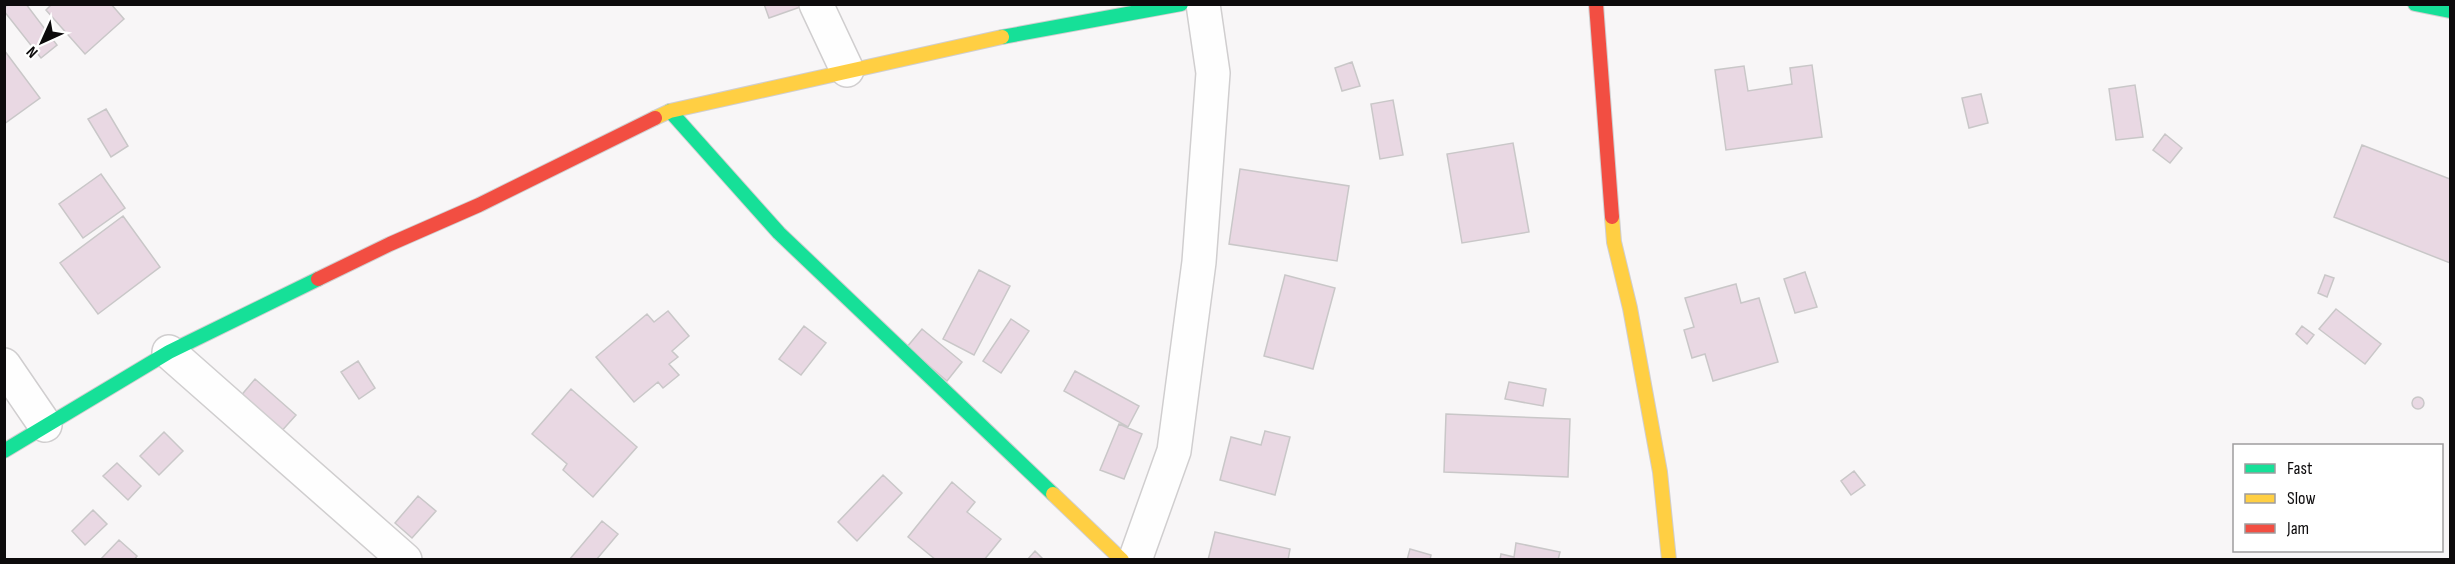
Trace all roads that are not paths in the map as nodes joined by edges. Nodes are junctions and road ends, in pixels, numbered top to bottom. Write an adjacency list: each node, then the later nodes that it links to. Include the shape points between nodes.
1 (816, 4): 7 (street)
2 (1181, 4): 7 (main road, via 1028,31)
3 (1203, 4): 15 (street, via 1213,73 1199,262 1174,451)
4 (1596, 4): 16 (main road, via 1614,242 1660,471)
5 (2415, 4): 6 (main road)
6 (2451, 11)
7 (847, 70): 8 (main road)
8 (670, 111): 9 (main road); 14 (main road, via 779,233)
9 (169, 352): 11 (main road); 13 (street)
10 (4, 365): 11 (street)
11 (45, 425): 12 (main road)
12 (4, 452)
13 (405, 560)
14 (1122, 560)
15 (1135, 560)
16 (1669, 560)

